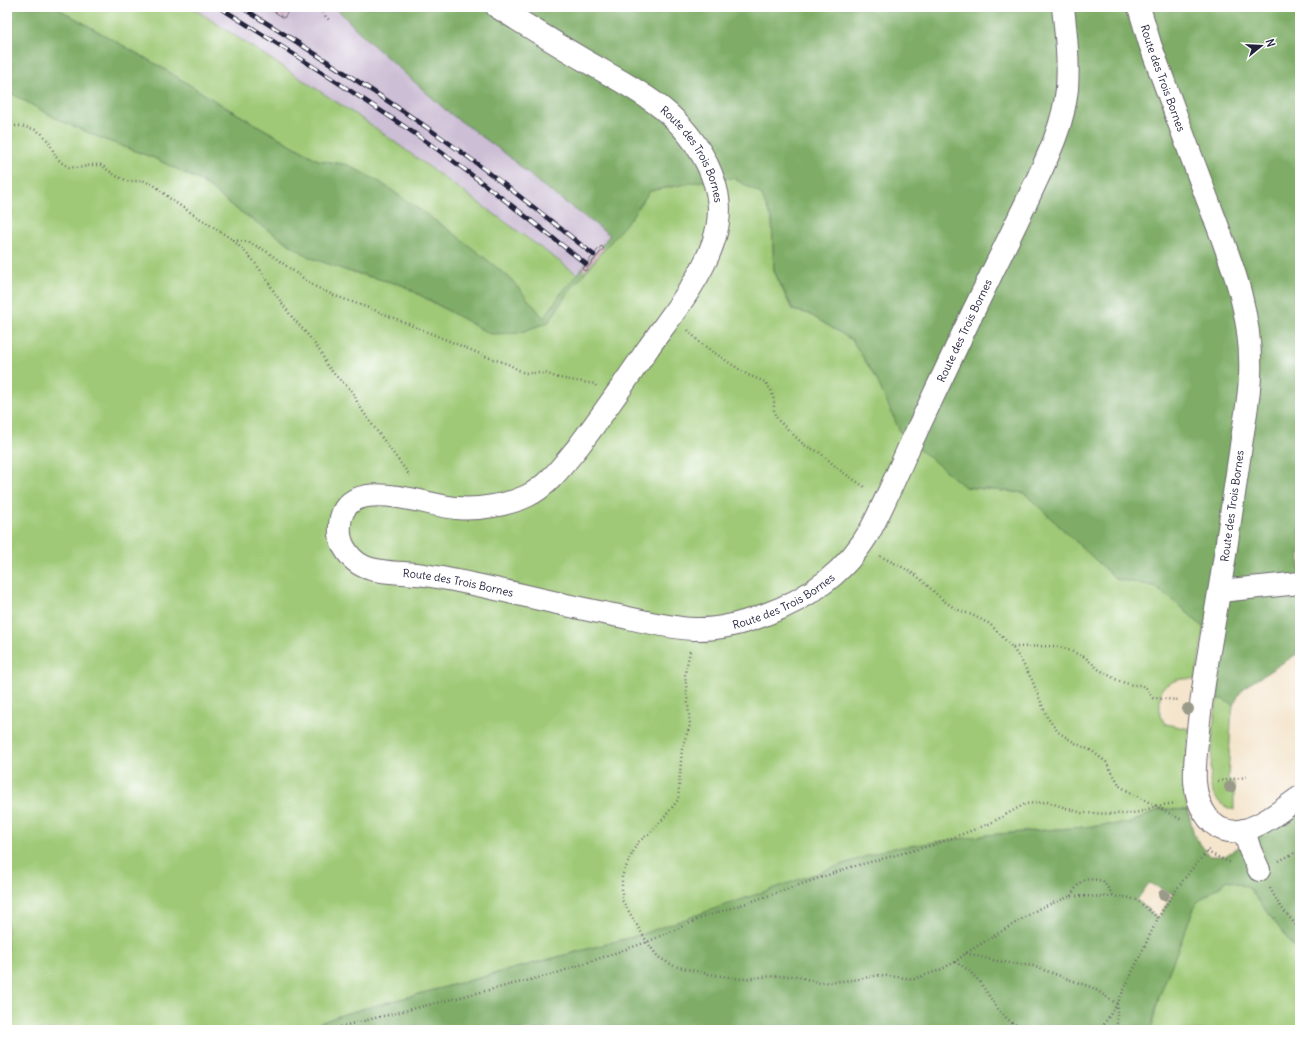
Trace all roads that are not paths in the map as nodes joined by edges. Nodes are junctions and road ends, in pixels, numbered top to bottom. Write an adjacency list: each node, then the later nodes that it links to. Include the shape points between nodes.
1 (497, 7): 2 (street, Route des Trois Bornes, via 642,93 685,129 706,162 718,192 720,216 713,245 698,275 599,420 544,485 526,497 502,504 463,509 377,494 362,497 348,505 342,515 339,530 342,544 361,565 378,570 421,574 653,623 694,629 720,628 740,623 797,602 843,566 871,529 1055,142 1067,92 1067,44)
2 (1063, 7)
3 (1139, 7): 5 (street, Route des Trois Bornes, via 1150,44 1232,266 1245,307 1250,340 1250,378)
4 (1300, 583): 5 (street)
5 (1220, 591): 7 (street, Route des Trois Bornes, via 1201,700 1195,781 1199,801 1212,822 1221,830)
6 (1300, 797): 7 (street, via 1272,817 1251,828)
7 (1236, 831): 8 (street, via 1250,850)
8 (1259, 870)

